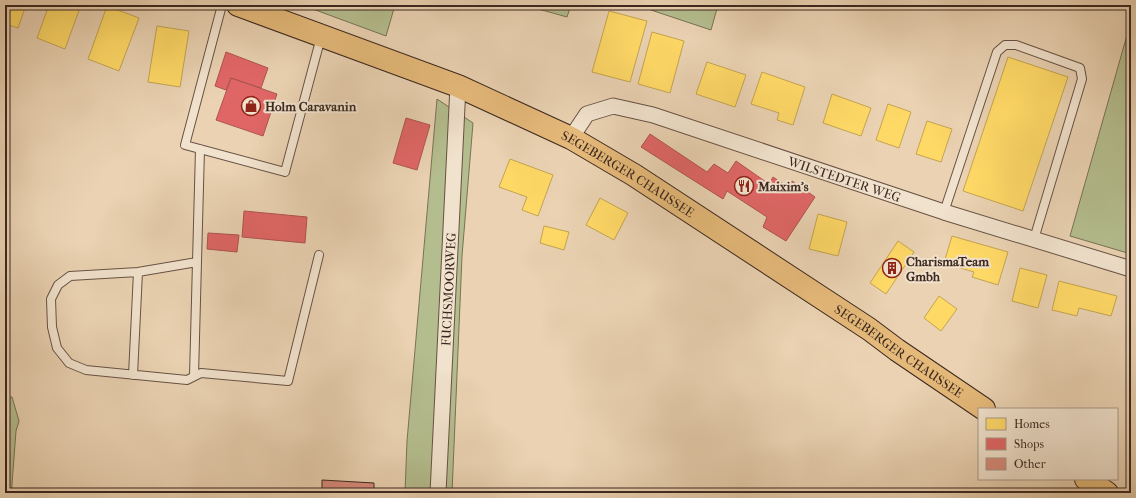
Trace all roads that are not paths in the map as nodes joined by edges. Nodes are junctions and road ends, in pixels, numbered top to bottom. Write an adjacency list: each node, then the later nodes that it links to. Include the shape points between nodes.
1 (222, 5): 6 (lane, via 185,145)
2 (238, 5): 3 (main road, SEGEBERGER CHAUSSEE)
3 (321, 36): 4 (main road, SEGEBERGER CHAUSSEE); 6 (lane, via 285,172)
4 (458, 86): 5 (main road, SEGEBERGER CHAUSSEE); 17 (street, FUCHSMOORWEG)
5 (571, 138): 7 (street, WILSTEDTER WEG, via 587,114 613,106 654,115); 15 (main road, SEGEBERGER CHAUSSEE, via 634,175 863,325)
6 (200, 149): 10 (lane)
7 (944, 212): 8 (street, WILSTEDTER WEG); 8 (lane, via 997,52 1005,45 1016,45 1080,68 1082,79)
8 (1034, 239): 11 (street, WILSTEDTER WEG)
9 (319, 255): 14 (lane, via 288,381 200,373)
10 (197, 262): 12 (lane); 14 (lane)
11 (1131, 269)
12 (138, 272): 13 (lane); 13 (lane, via 70,276 58,285 51,300 52,327 57,348 69,363 86,370)
13 (133, 375): 14 (lane, via 187,380)
14 (194, 376)
15 (983, 408)
16 (1088, 480): 18 (main road)
17 (438, 493)
18 (1107, 493)

